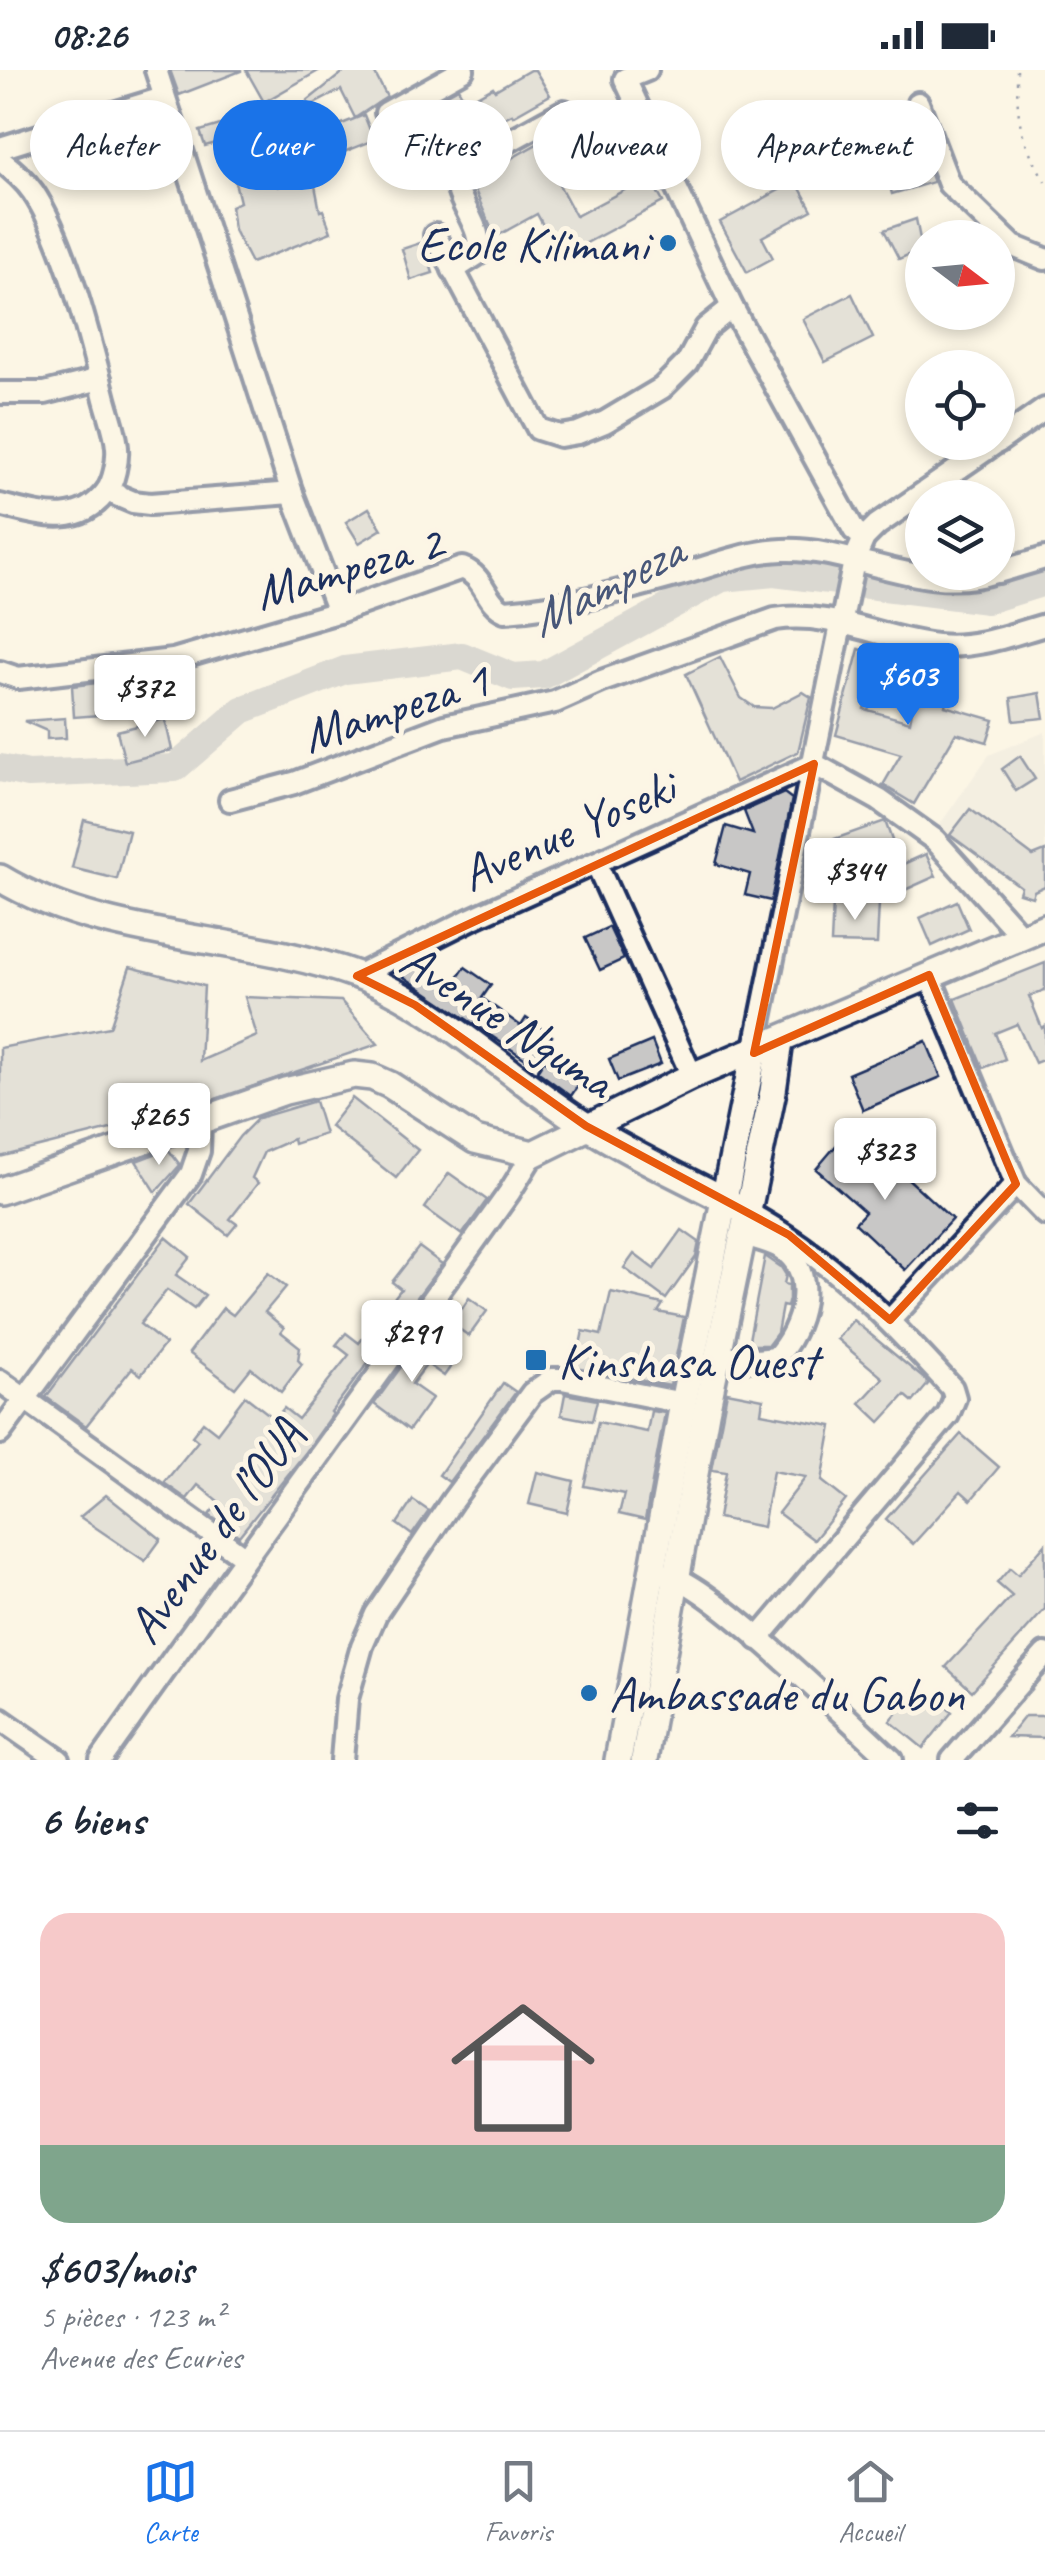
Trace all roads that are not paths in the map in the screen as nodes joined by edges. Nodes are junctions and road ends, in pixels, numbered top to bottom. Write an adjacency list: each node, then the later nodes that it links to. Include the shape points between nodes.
1 (156, 70): 5 (street)
2 (463, 70): 6 (street)
3 (647, 70): 4 (street)
4 (622, 74): 14 (street)
5 (163, 98): 8 (street); 21 (street)
6 (409, 100)
7 (533, 128): 13 (street, via 458,168 454,182 480,242 478,254)
8 (0, 148)
9 (0, 160): 15 (street, via 34,193 57,242)
10 (946, 176): 12 (street, via 1012,246)
11 (435, 235): 13 (street)
12 (1045, 259)
13 (453, 270): 14 (street, via 538,429 560,436 605,422 662,388 706,328)
14 (732, 307): 23 (street)
15 (100, 379): 16 (street, via 46,393); 20 (street, via 118,448)
16 (0, 393)
17 (1045, 409): 18 (street)
18 (1015, 430)
19 (971, 460): 23 (street)
20 (107, 492): 21 (street, via 150,504); 22 (street, via 69,517)
21 (292, 494): 28 (street)
22 (0, 505)
23 (864, 538): 26 (street)
24 (1045, 558): 25 (street, Mampeza 2)
25 (1015, 567)
26 (853, 568): 27 (street, Mampeza 2); 28 (street, Mampeza 2, via 818,552 782,550 510,611 500,610 476,574 462,568); 29 (street)
27 (905, 574)
28 (338, 612): 31 (street, Mampeza 2, via 155,665 18,678)
29 (844, 619): 30 (street, Mampeza 1, via 954,646); 32 (street); 33 (street, Mampeza 1, via 775,619 555,702 444,726)
30 (1045, 625)
31 (0, 672)
32 (814, 764): 34 (street, Avenue Yoseki); 36 (street, via 935,840); 37 (street)
33 (230, 800)
34 (596, 863): 39 (street, Avenue Yoseki); 42 (street)
35 (0, 878): 39 (main road, Avenue Nguma, via 54,906 108,922)
36 (1034, 932): 38 (main road)
37 (771, 970): 40 (street); 41 (street)
38 (929, 975): 40 (main road); 46 (street)
39 (358, 976): 44 (main road, Avenue Nguma, via 415,1005)
40 (780, 1040): 41 (main road); 49 (main road, via 773,1091)
41 (754, 1052): 42 (main road); 49 (main road)
42 (692, 1076): 44 (main road)
43 (200, 1122): 45 (main road, via 286,1091 372,1076 474,1140); 47 (main road); 53 (street, via 191,1174)
44 (586, 1126): 45 (main road); 49 (main road, Avenue Nguma)
45 (532, 1154): 56 (street, Avenue de l’OUA)
46 (1016, 1184): 48 (street); 50 (street)
47 (0, 1190)
48 (1045, 1214)
49 (737, 1215): 50 (street, via 807,1248); 51 (main road); 51 (street, via 800,1268 804,1300 776,1358); 54 (main road)
50 (890, 1320): 59 (street, via 952,1388 954,1406)
51 (717, 1355): 58 (main road)
52 (0, 1381): 53 (street)
53 (25, 1397): 55 (street); 56 (street)
54 (683, 1403): 57 (main road); 64 (street, via 562,1378 532,1394 376,1614 347,1700)
55 (0, 1433)
56 (244, 1558): 63 (street, Avenue de l’OUA)
57 (651, 1572): 58 (street); 65 (main road)
58 (677, 1577): 59 (street); 66 (main road)
59 (758, 1639): 67 (street)
60 (1045, 1654): 68 (street)
61 (0, 1720): 62 (street)
62 (59, 1760)
63 (102, 1760)
64 (342, 1760)
65 (618, 1760)
66 (644, 1760)
67 (892, 1760)
68 (952, 1760)

